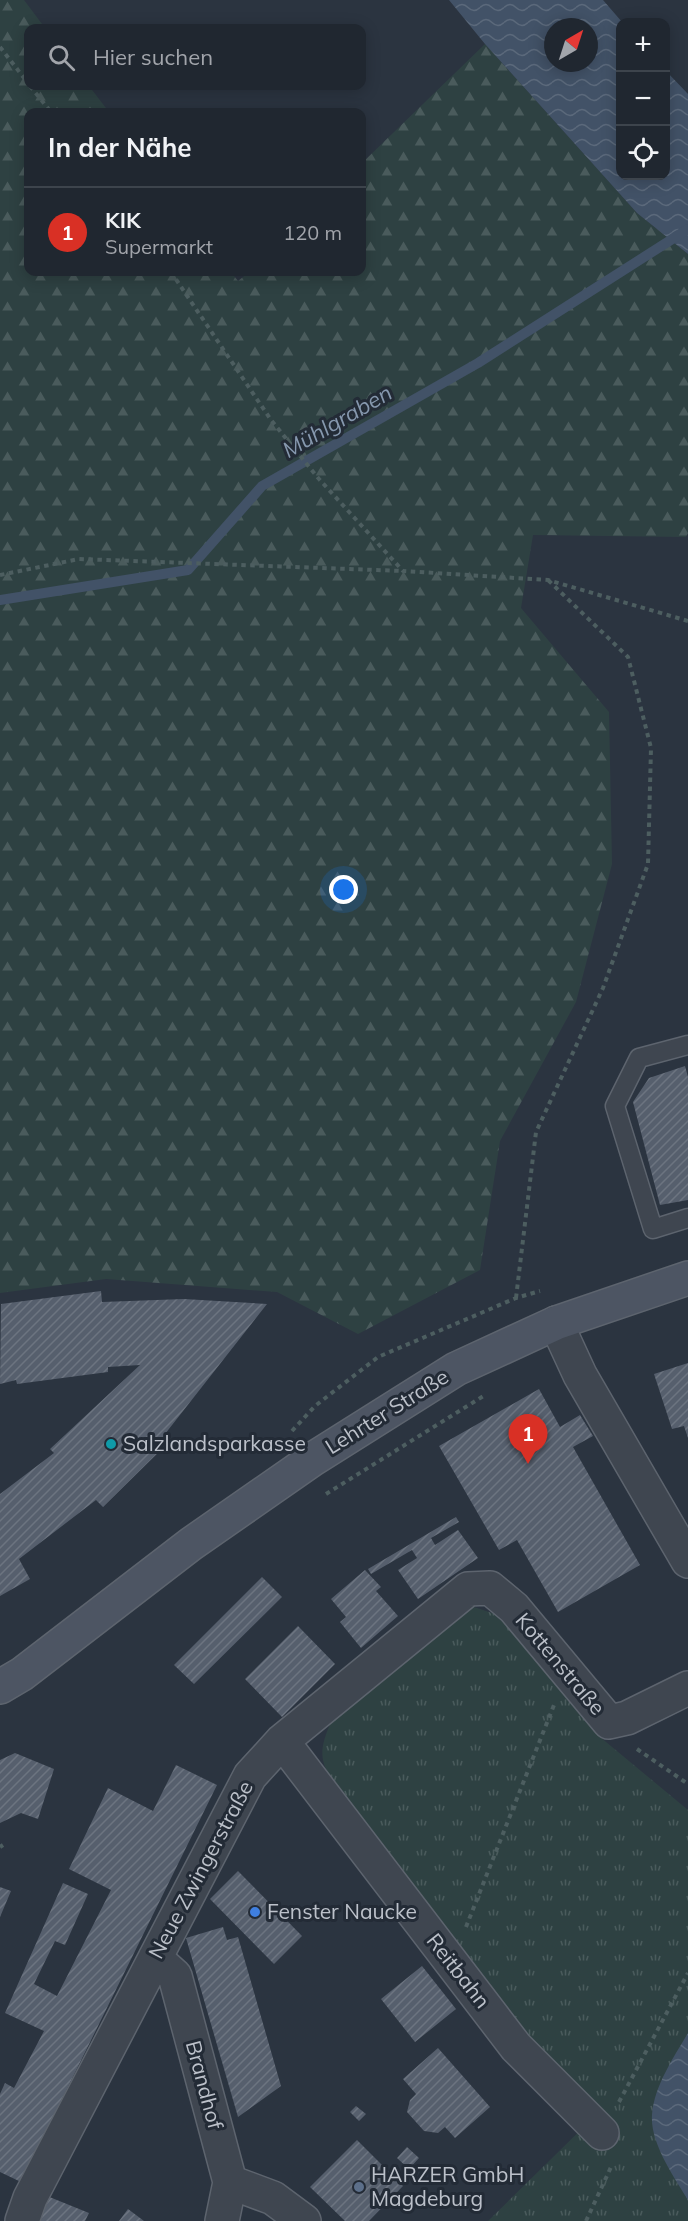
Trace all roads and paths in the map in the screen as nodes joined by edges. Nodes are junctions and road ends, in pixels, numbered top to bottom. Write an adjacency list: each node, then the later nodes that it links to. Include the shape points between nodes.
1 (0, 47): 2 (path)
2 (24, 78)
3 (34, 90): 4 (path)
4 (48, 108)
5 (174, 276): 6 (path, via 271,420)
6 (403, 571): 7 (path, via 79,559); 8 (path)
7 (0, 575)
8 (548, 580): 9 (path); 13 (path, via 628,657 651,748 648,864 603,988 536,1132)
9 (688, 621)
10 (688, 1045): 11 (lane, via 639,1058 615,1106 653,1229)
11 (688, 1218)
12 (688, 1278): 14 (main road, Lehrter Straße)
13 (516, 1298)
14 (556, 1323): 17 (street, via 596,1403); 20 (main road, Lehrter Straße, via 456,1369 384,1412 191,1544)
15 (494, 1391): 16 (path)
16 (317, 1498)
17 (688, 1561)
18 (468, 1589): 19 (street, Kottenstraße, via 490,1588 514,1608); 23 (street, Neue Zwingerstraße)
19 (567, 1674): 22 (street, Kottenstraße); 26 (path)
20 (0, 1687)
21 (688, 1688): 22 (street, Kottenstraße, via 627,1718)
22 (609, 1722): 24 (path, via 643,1754)
23 (282, 1741): 25 (street, Neue Zwingerstraße, via 250,1776); 26 (street, Reitbahn)
24 (688, 1784)
25 (155, 1958): 29 (street, Brandhof, via 175,1977); 31 (street, Neue Zwingerstraße, via 30,2198)
26 (451, 1963): 28 (street, Reitbahn, via 516,2047)
27 (688, 1973): 28 (path)
28 (602, 2133): 30 (path, via 619,2150)
29 (230, 2182): 32 (street, Brandhof); 33 (street, via 273,2198)
30 (587, 2220)
31 (22, 2221)
32 (222, 2221)
33 (304, 2221)

